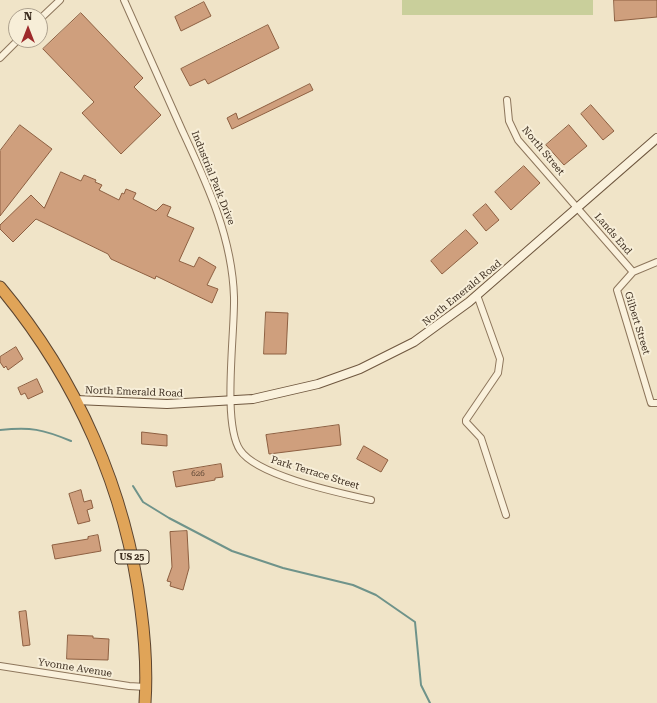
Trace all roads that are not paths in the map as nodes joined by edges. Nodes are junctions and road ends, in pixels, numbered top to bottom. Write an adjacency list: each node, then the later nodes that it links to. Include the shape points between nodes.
1 (60, 0): 3 (street)
2 (124, 0): 13 (street, Industrial Park Drive, via 212,196 224,230 234,295)
3 (48, 11)
4 (10, 48): 5 (street)
5 (0, 58)
6 (507, 100): 8 (street, North Street, via 509,121 515,137)
7 (657, 138): 8 (main road, North Emerald Road)
8 (578, 208): 10 (street, Lands End); 12 (main road, North Emerald Road)
9 (657, 262): 10 (street)
10 (633, 272): 15 (street, Gilbert Street, via 618,287 617,292 651,402)
11 (0, 287): 14 (highway, US 25, via 38,337)
12 (477, 295): 13 (main road, North Emerald Road, via 414,342 360,369 292,391 253,399); 17 (street, via 500,358 500,365 498,373 466,422 481,438)
13 (231, 399): 14 (main road, North Emerald Road, via 174,404); 16 (street, Park Terrace Street, via 236,443 243,454 254,463 276,473)
14 (76, 400): 19 (highway, US 25, via 107,470 130,547 143,624)
15 (657, 403)
16 (371, 500)
17 (506, 515)
18 (0, 666): 19 (street, Yvonne Avenue)
19 (146, 687): 20 (highway, US 25)
20 (146, 703)

